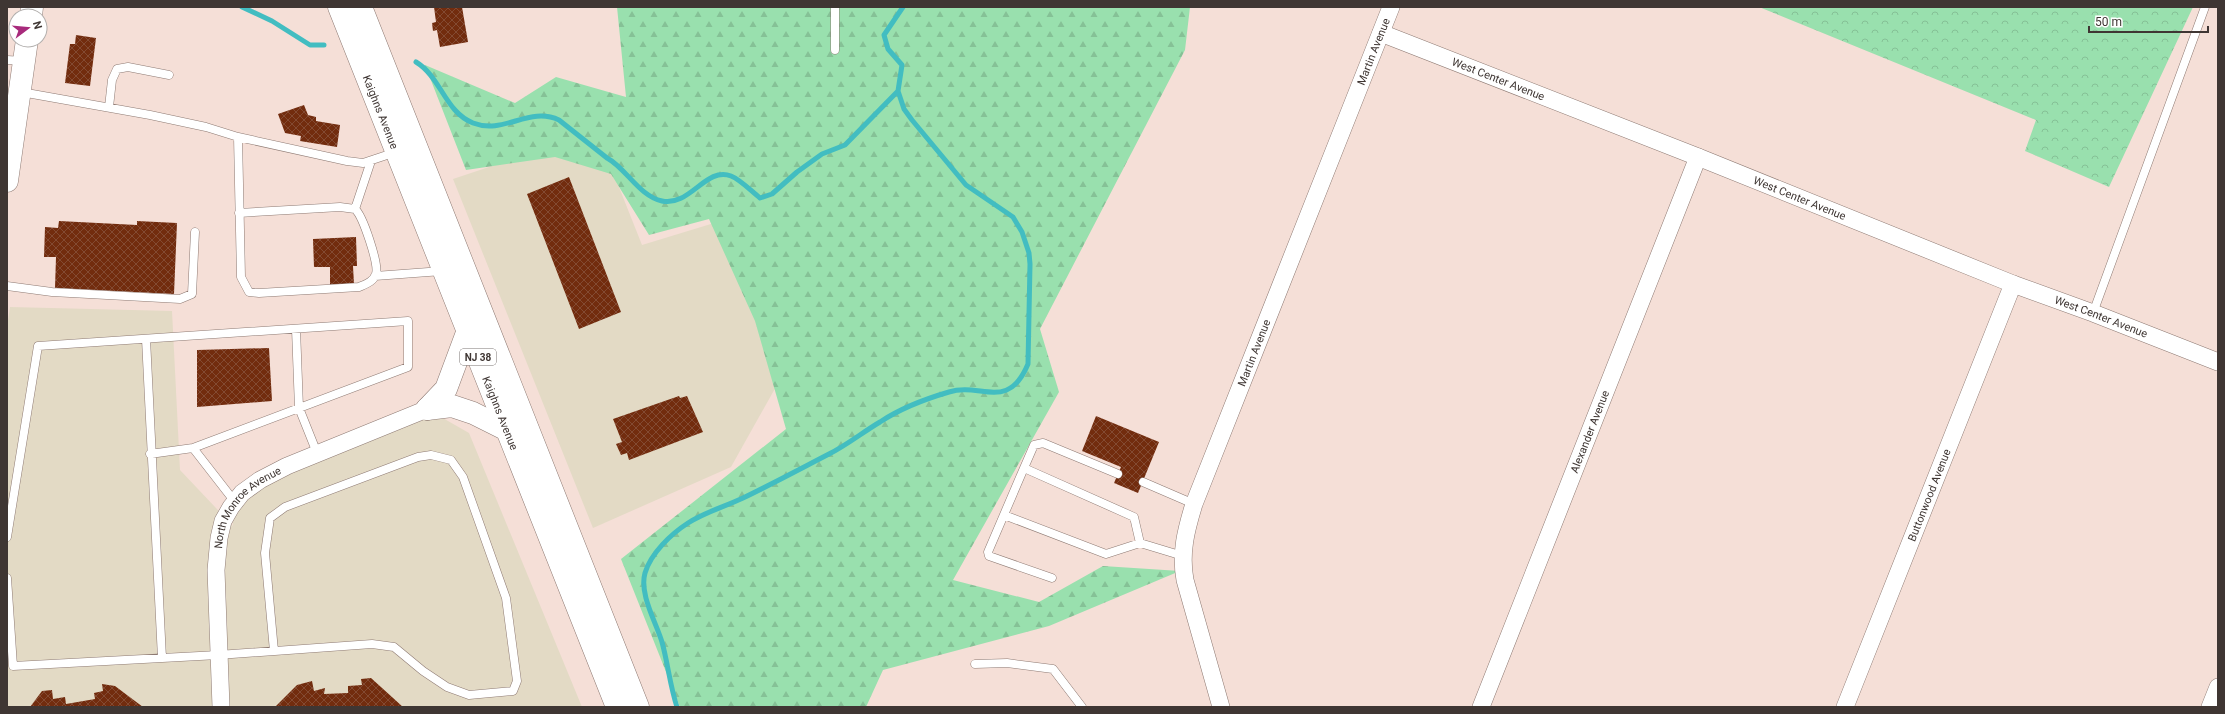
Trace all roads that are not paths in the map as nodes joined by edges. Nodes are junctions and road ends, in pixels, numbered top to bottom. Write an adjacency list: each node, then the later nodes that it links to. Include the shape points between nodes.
1 (339, 7): 14 (main road, Kaighns Avenue / NJ 38)
2 (361, 7): 55 (main road, Kaighns Avenue / NJ 38)
3 (835, 7): 8 (lane)
4 (1391, 7): 6 (street, Martin Avenue)
5 (2205, 7): 26 (lane)
6 (1381, 33): 16 (street, West Center Avenue); 41 (street, Martin Avenue)
7 (23, 48): 9 (main road)
8 (835, 50)
9 (16, 60): 11 (main road)
10 (169, 75): 12 (lane, via 128,67 117,69 112,80)
11 (20, 92): 12 (lane); 15 (main road)
12 (109, 108): 13 (lane, via 206,127)
13 (238, 137): 17 (lane, via 347,161); 20 (lane)
14 (397, 152): 17 (lane); 22 (main road, Kaighns Avenue / NJ 38)
15 (9, 153): 18 (main road)
16 (1698, 157): 24 (street, West Center Avenue); 58 (street, Alexander Avenue)
17 (371, 161): 19 (lane)
18 (7, 181)
19 (355, 209): 20 (lane, via 340,207); 23 (lane, via 362,221 377,265)
20 (239, 213): 23 (lane, via 241,277 249,292 359,287 372,281)
21 (194, 232): 25 (lane, via 192,294 180,299 52,292)
22 (444, 271): 23 (lane); 28 (main road, Kaighns Avenue / NJ 38)
23 (375, 276)
24 (2013, 284): 26 (street, West Center Avenue); 59 (street, Buttonwood Avenue)
25 (7, 286)
26 (2093, 313): 30 (street, West Center Avenue)
27 (296, 328): 29 (lane); 31 (lane); 31 (lane, via 408,321 408,367)
28 (468, 330): 32 (main road, via 446,389); 33 (main road, Kaighns Avenue / NJ 38)
29 (146, 339): 36 (lane); 43 (lane, via 38,346)
30 (2218, 362)
31 (299, 408): 34 (lane); 35 (lane)
32 (427, 409): 33 (main road, via 452,406); 35 (street, North Monroe Avenue)
33 (507, 430): 54 (main road, Kaighns Avenue / NJ 38)
34 (193, 448): 36 (lane); 40 (lane)
35 (317, 453): 40 (street, North Monroe Avenue, via 260,480 242,493)
36 (150, 454): 50 (lane)
37 (1024, 468): 38 (lane, via 1034,445 1043,443); 42 (lane); 44 (lane, via 1134,517)
38 (1118, 474)
39 (1143, 482): 41 (lane)
40 (235, 502): 49 (street, North Monroe Avenue, via 223,521 219,538 216,570)
41 (1194, 504): 45 (street, Martin Avenue, via 1185,536)
42 (1004, 515): 44 (lane, via 1106,554); 47 (lane, via 988,552 989,556)
43 (7, 537)
44 (1140, 543): 45 (lane)
45 (1183, 556): 57 (street, Martin Avenue, via 1188,595)
46 (7, 578): 50 (lane, via 13,666)
47 (1052, 578)
48 (274, 651): 48 (lane, via 372,644 394,647 447,688 469,695 513,691 517,681 506,598 463,477 451,460 432,455 418,457 285,508 270,518 265,553); 49 (lane)
49 (218, 655): 50 (lane); 53 (street, North Monroe Avenue)
50 (162, 658)
51 (975, 664): 56 (lane, via 1008,662 1053,669)
52 (2218, 687): 60 (street)
53 (221, 707)
54 (617, 707)
55 (638, 707)
56 (1082, 707)
57 (1220, 707)
58 (1481, 707)
59 (1845, 707)
60 (2210, 707)

